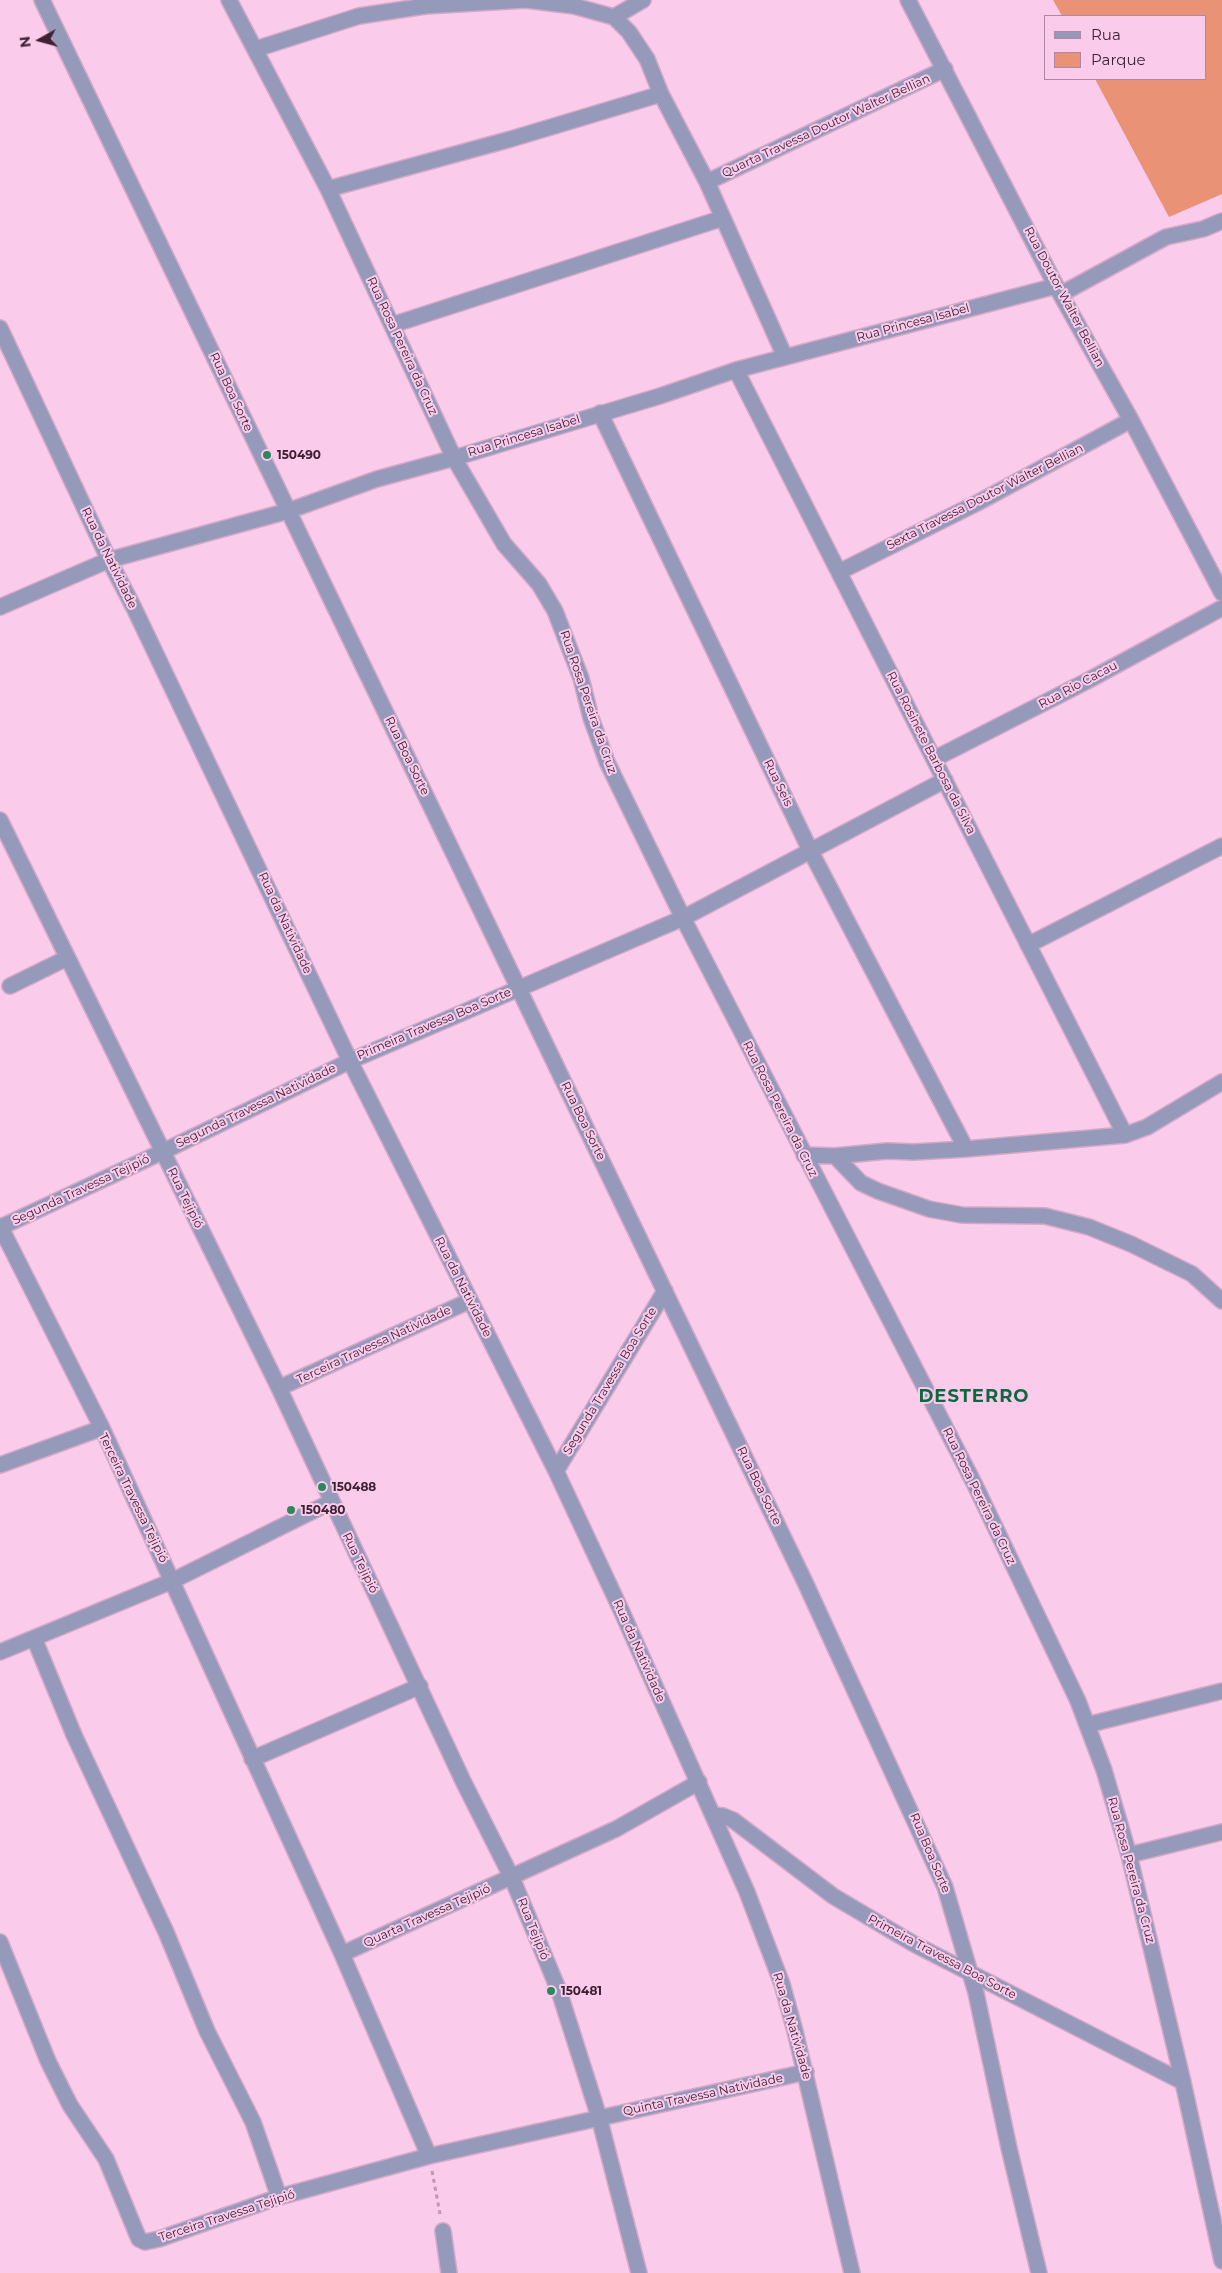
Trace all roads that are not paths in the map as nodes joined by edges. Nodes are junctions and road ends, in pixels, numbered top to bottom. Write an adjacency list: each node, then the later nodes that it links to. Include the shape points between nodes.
1 (42, 0): 21 (street, Rua Boa Sorte)
2 (229, 0): 6 (street, Rua Rosa Pereira da Cruz)
3 (642, 0): 5 (street)
4 (908, 0): 7 (street, Rua Doutor Walter Bellian)
5 (614, 17): 6 (street, via 574,6 526,0 425,6 359,16); 8 (street, Quarta Travessa Doutor Walter Bellian, via 629,32 647,59)
6 (256, 49): 10 (street, Rua Rosa Pereira da Cruz)
7 (945, 69): 9 (street, Quarta Travessa Doutor Walter Bellian); 13 (street, Rua Doutor Walter Bellian)
8 (662, 94): 9 (street, Quarta Travessa Doutor Walter Bellian); 10 (street)
9 (707, 182): 11 (street, Quarta Travessa Doutor Walter Bellian)
10 (328, 189): 14 (street, Rua Rosa Pereira da Cruz)
11 (723, 218): 14 (street); 16 (street, Quarta Travessa Doutor Walter Bellian)
12 (1222, 221): 13 (street, Rua Princesa Isabel, via 1166,237)
13 (1058, 290): 16 (street, Rua Princesa Isabel); 19 (street, Rua Doutor Walter Bellian)
14 (392, 325): 20 (street, Rua Rosa Pereira da Cruz)
15 (0, 328): 22 (street, Rua da Natividade)
16 (785, 357): 17 (street, Rua Princesa Isabel)
17 (736, 370): 18 (street, Rua Princesa Isabel); 23 (street, Rua Rosinete Barbosa da Silva)
18 (600, 413): 20 (street, Rua Princesa Isabel); 31 (street, Rua Seis)
19 (1132, 420): 23 (street, Sexta Travessa Doutor Walter Bellian, via 979,502); 24 (street, Rua Doutor Walter Bellian)
20 (454, 458): 21 (street, Rua Princesa Isabel, via 377,479); 32 (street, Rua Rosa Pereira da Cruz, via 504,544 539,584 555,611 582,678 591,718 607,762)
21 (288, 511): 22 (street, Rua Princesa Isabel); 36 (street, Rua Boa Sorte)
22 (109, 560): 25 (street, Rua Princesa Isabel); 37 (street, Rua da Natividade)
23 (838, 572): 27 (street, Rua Rosinete Barbosa da Silva)
24 (1222, 593)
25 (0, 607)
26 (1222, 608): 27 (street, Rua Rio Cacau)
27 (934, 759): 28 (street, Rua Rosinete Barbosa da Silva)
28 (945, 780): 31 (street, Primeira Travessa Boa Sorte); 33 (street, Rua Rosinete Barbosa da Silva)
29 (0, 820): 34 (street, Rua Tejipió)
30 (1222, 846): 33 (street)
31 (810, 850): 32 (street, Primeira Travessa Boa Sorte); 40 (street, Rua Seis)
32 (683, 918): 36 (street, Primeira Travessa Boa Sorte); 42 (street, Rua Rosa Pereira da Cruz)
33 (1028, 945): 39 (street, Rua Rosinete Barbosa da Silva)
34 (68, 958): 35 (street); 41 (street, Rua Tejipió)
35 (10, 986)
36 (518, 988): 37 (street, Primeira Travessa Boa Sorte); 45 (street, Rua Boa Sorte)
37 (350, 1061): 41 (street, Segunda Travessa Natividade); 46 (street, Rua da Natividade)
38 (1222, 1082): 39 (street, via 1154,1123)
39 (1125, 1135): 40 (street)
40 (966, 1149): 43 (street)
41 (162, 1152): 44 (street, Segunda Travessa Tejipió); 48 (street, Rua Tejipió)
42 (804, 1155): 43 (street); 58 (street, Rua Rosa Pereira da Cruz, via 975,1485)
43 (835, 1156): 47 (street, via 861,1183 929,1209 962,1215 1045,1216 1088,1227 1192,1274)
44 (0, 1227): 49 (street)
45 (665, 1291): 51 (street, Segunda Travessa Boa Sorte); 67 (street, Rua Boa Sorte, via 909,1805 945,1887)
46 (469, 1301): 48 (street, Terceira Travessa Natividade); 51 (street, Rua da Natividade)
47 (1222, 1301)
48 (279, 1388): 52 (street, Rua Tejipió)
49 (102, 1428): 50 (street, Terceira Travessa Tejipió); 53 (street, Terceira Travessa Tejipió)
50 (0, 1465)
51 (556, 1471): 60 (street, Rua da Natividade)
52 (331, 1502): 53 (street); 56 (street, Rua Tejipió)
53 (172, 1581): 54 (street); 59 (street, Terceira Travessa Tejipió)
54 (34, 1638): 55 (street); 72 (street, via 74,1735 253,2122)
55 (0, 1652)
56 (420, 1686): 59 (street); 64 (street, Rua Tejipió)
57 (1222, 1691): 58 (street)
58 (1087, 1725): 63 (street, Rua Rosa Pereira da Cruz)
59 (252, 1759): 66 (street, Terceira Travessa Tejipió)
60 (699, 1782): 61 (street, Rua da Natividade); 64 (street, Quarta Travessa Tejipió, via 616,1829)
61 (713, 1815): 67 (street, Primeira Travessa Boa Sorte, via 733,1820 833,1896); 68 (street, Rua da Natividade, via 782,1984)
62 (1222, 1832): 63 (street)
63 (1129, 1855): 69 (street, Rua Rosa Pereira da Cruz)
64 (512, 1878): 66 (street, Quarta Travessa Tejipió); 70 (street, Rua Tejipió, via 559,1991)
65 (0, 1942): 72 (street, Terceira Travessa Tejipió, via 48,2061 70,2105 106,2159 140,2240 159,2239)
66 (342, 1954): 71 (street)
67 (970, 1973): 69 (street, Primeira Travessa Boa Sorte); 78 (street, Rua Boa Sorte)
68 (806, 2072): 70 (street, Quinta Travessa Natividade); 77 (street, Rua da Natividade)
69 (1183, 2082): 74 (street, Rua Rosa Pereira da Cruz)
70 (599, 2117): 71 (street, Terceira Travessa Tejipió); 76 (street, Rua Tejipió)
71 (429, 2156): 72 (street, Terceira Travessa Tejipió)
72 (279, 2197)
73 (443, 2231): 75 (street)
74 (1222, 2261)
75 (449, 2273)
76 (639, 2273)
77 (852, 2273)
78 (1039, 2273)

